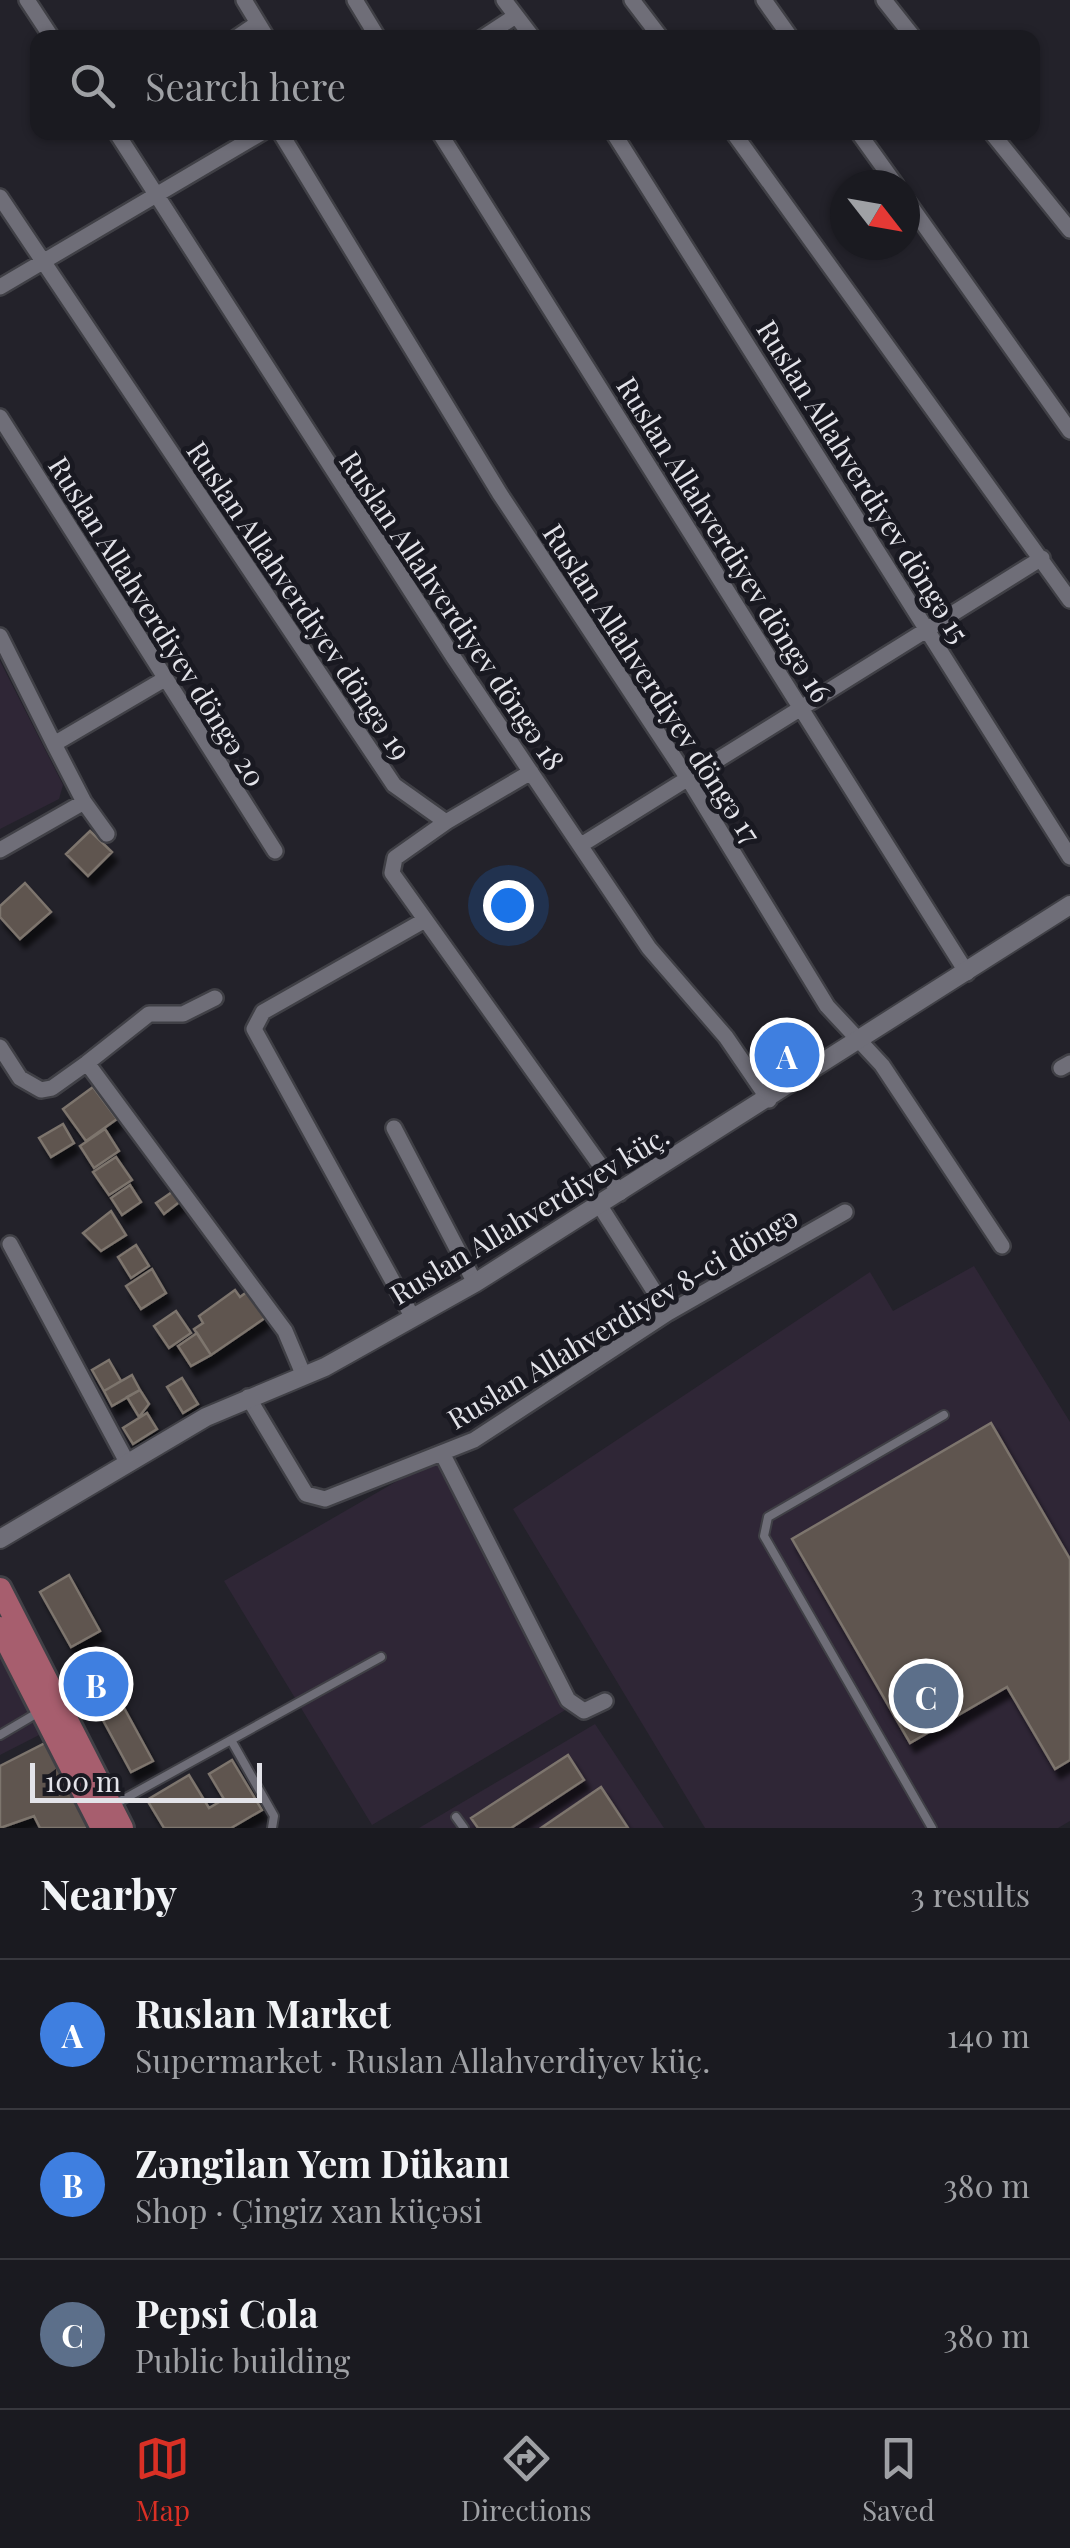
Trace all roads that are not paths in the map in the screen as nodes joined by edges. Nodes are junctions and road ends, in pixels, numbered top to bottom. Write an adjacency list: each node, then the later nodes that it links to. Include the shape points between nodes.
1 (27, 0): 9 (street)
2 (244, 0): 10 (street)
3 (355, 0): 11 (street)
4 (504, 0): 8 (street)
5 (632, 0): 14 (street)
6 (764, 0): 15 (street)
7 (884, 0): 16 (street)
8 (514, 17): 12 (street); 13 (street)
9 (47, 30)
10 (263, 30)
11 (373, 30)
12 (494, 30)
13 (525, 30)
14 (655, 30)
15 (785, 30)
16 (908, 30)
17 (121, 140): 26 (street, Ruslan Allahverdiyev döngə 18)
18 (249, 140): 26 (street)
19 (285, 140): 44 (street, Ruslan Allahverdiyev döngə 17, via 500,494)
20 (444, 140): 41 (street, Ruslan Allahverdiyev döngə 16)
21 (618, 140): 38 (street, Ruslan Allahverdiyev döngə 15)
22 (740, 140): 34 (street)
23 (864, 140): 25 (street)
24 (997, 140): 29 (street)
25 (885, 170)
26 (158, 194): 30 (street); 43 (street, Ruslan Allahverdiyev döngə 18, via 305,432)
27 (0, 197): 30 (street, Ruslan Allahverdiyev döngə 19)
28 (920, 219): 33 (street)
29 (1070, 230)
30 (42, 260): 31 (street); 46 (street, Ruslan Allahverdiyev döngə 19, via 394,785)
31 (0, 287)
32 (0, 417): 40 (street, Ruslan Allahverdiyev döngə 20)
33 (1070, 430)
34 (1042, 558): 36 (street); 38 (street)
35 (1070, 564): 36 (street)
36 (1054, 574): 37 (street)
37 (1070, 600)
38 (928, 630): 41 (street); 51 (street, Ruslan Allahverdiyev döngə 15)
39 (0, 636): 42 (street)
40 (162, 680): 42 (street); 50 (street, Ruslan Allahverdiyev döngə 20)
41 (800, 708): 44 (street); 54 (street, Ruslan Allahverdiyev döngə 16)
42 (54, 744): 45 (street)
43 (530, 772): 46 (street); 48 (street, Ruslan Allahverdiyev döngə 18)
44 (689, 780): 48 (street); 56 (street, Ruslan Allahverdiyev döngə 17, via 827,1006)
45 (84, 802): 47 (street); 49 (street)
46 (446, 822): 53 (street, via 392,864)
47 (107, 834)
48 (580, 845): 59 (street, Ruslan Allahverdiyev döngə 18, via 650,948 734,1046)
49 (0, 850)
50 (275, 852)
51 (1070, 857)
52 (1070, 904): 54 (street, Ruslan Allahverdiyev küç.)
53 (425, 920): 61 (street); 68 (street, via 254,1020)
54 (967, 973): 56 (street, Ruslan Allahverdiyev küç.)
55 (215, 998): 58 (street, via 182,1014 150,1014)
56 (858, 1041): 59 (street, Ruslan Allahverdiyev küç.); 65 (street, Ruslan Allahverdiyev döngə 17, via 882,1065)
57 (0, 1047): 58 (street, via 20,1078 41,1090)
58 (87, 1063): 69 (street, via 286,1331)
59 (769, 1100): 61 (street, Ruslan Allahverdiyev küç.)
60 (394, 1128): 66 (street)
61 (620, 1193): 62 (street, Ruslan Allahverdiyev küç.)
62 (600, 1206): 66 (street, Ruslan Allahverdiyev küç.); 67 (street)
63 (844, 1212): 67 (street, Ruslan Allahverdiyev 8-ci döngə)
64 (10, 1244): 73 (street)
65 (1002, 1246)
66 (474, 1283): 68 (street, Ruslan Allahverdiyev küç.)
67 (668, 1313): 72 (street, Ruslan Allahverdiyev 8-ci döngə, via 474,1440)
68 (413, 1318): 69 (street, Ruslan Allahverdiyev küç.)
69 (304, 1376): 70 (street, Ruslan Allahverdiyev küç.)
70 (248, 1397): 72 (street, Ruslan Allahverdiyev 8-ci döngə, via 313,1498); 73 (street, Ruslan Allahverdiyev küç.)
71 (944, 1416): 87 (lane, via 768,1518 764,1536)
72 (442, 1453): 78 (street, via 568,1700 584,1712)
73 (128, 1464): 74 (street, Ruslan Allahverdiyev küç.)
74 (0, 1539)
75 (0, 1589): 82 (main road)
76 (0, 1628): 79 (main road)
77 (381, 1657): 81 (lane)
78 (604, 1702)
79 (42, 1710): 80 (lane); 82 (main road)
80 (0, 1735)
81 (231, 1740): 82 (lane); 85 (lane, via 274,1816)
82 (106, 1817): 84 (main road)
83 (456, 1817): 86 (lane)
84 (122, 1828)
85 (272, 1828)
86 (464, 1828)
87 (932, 1828)

